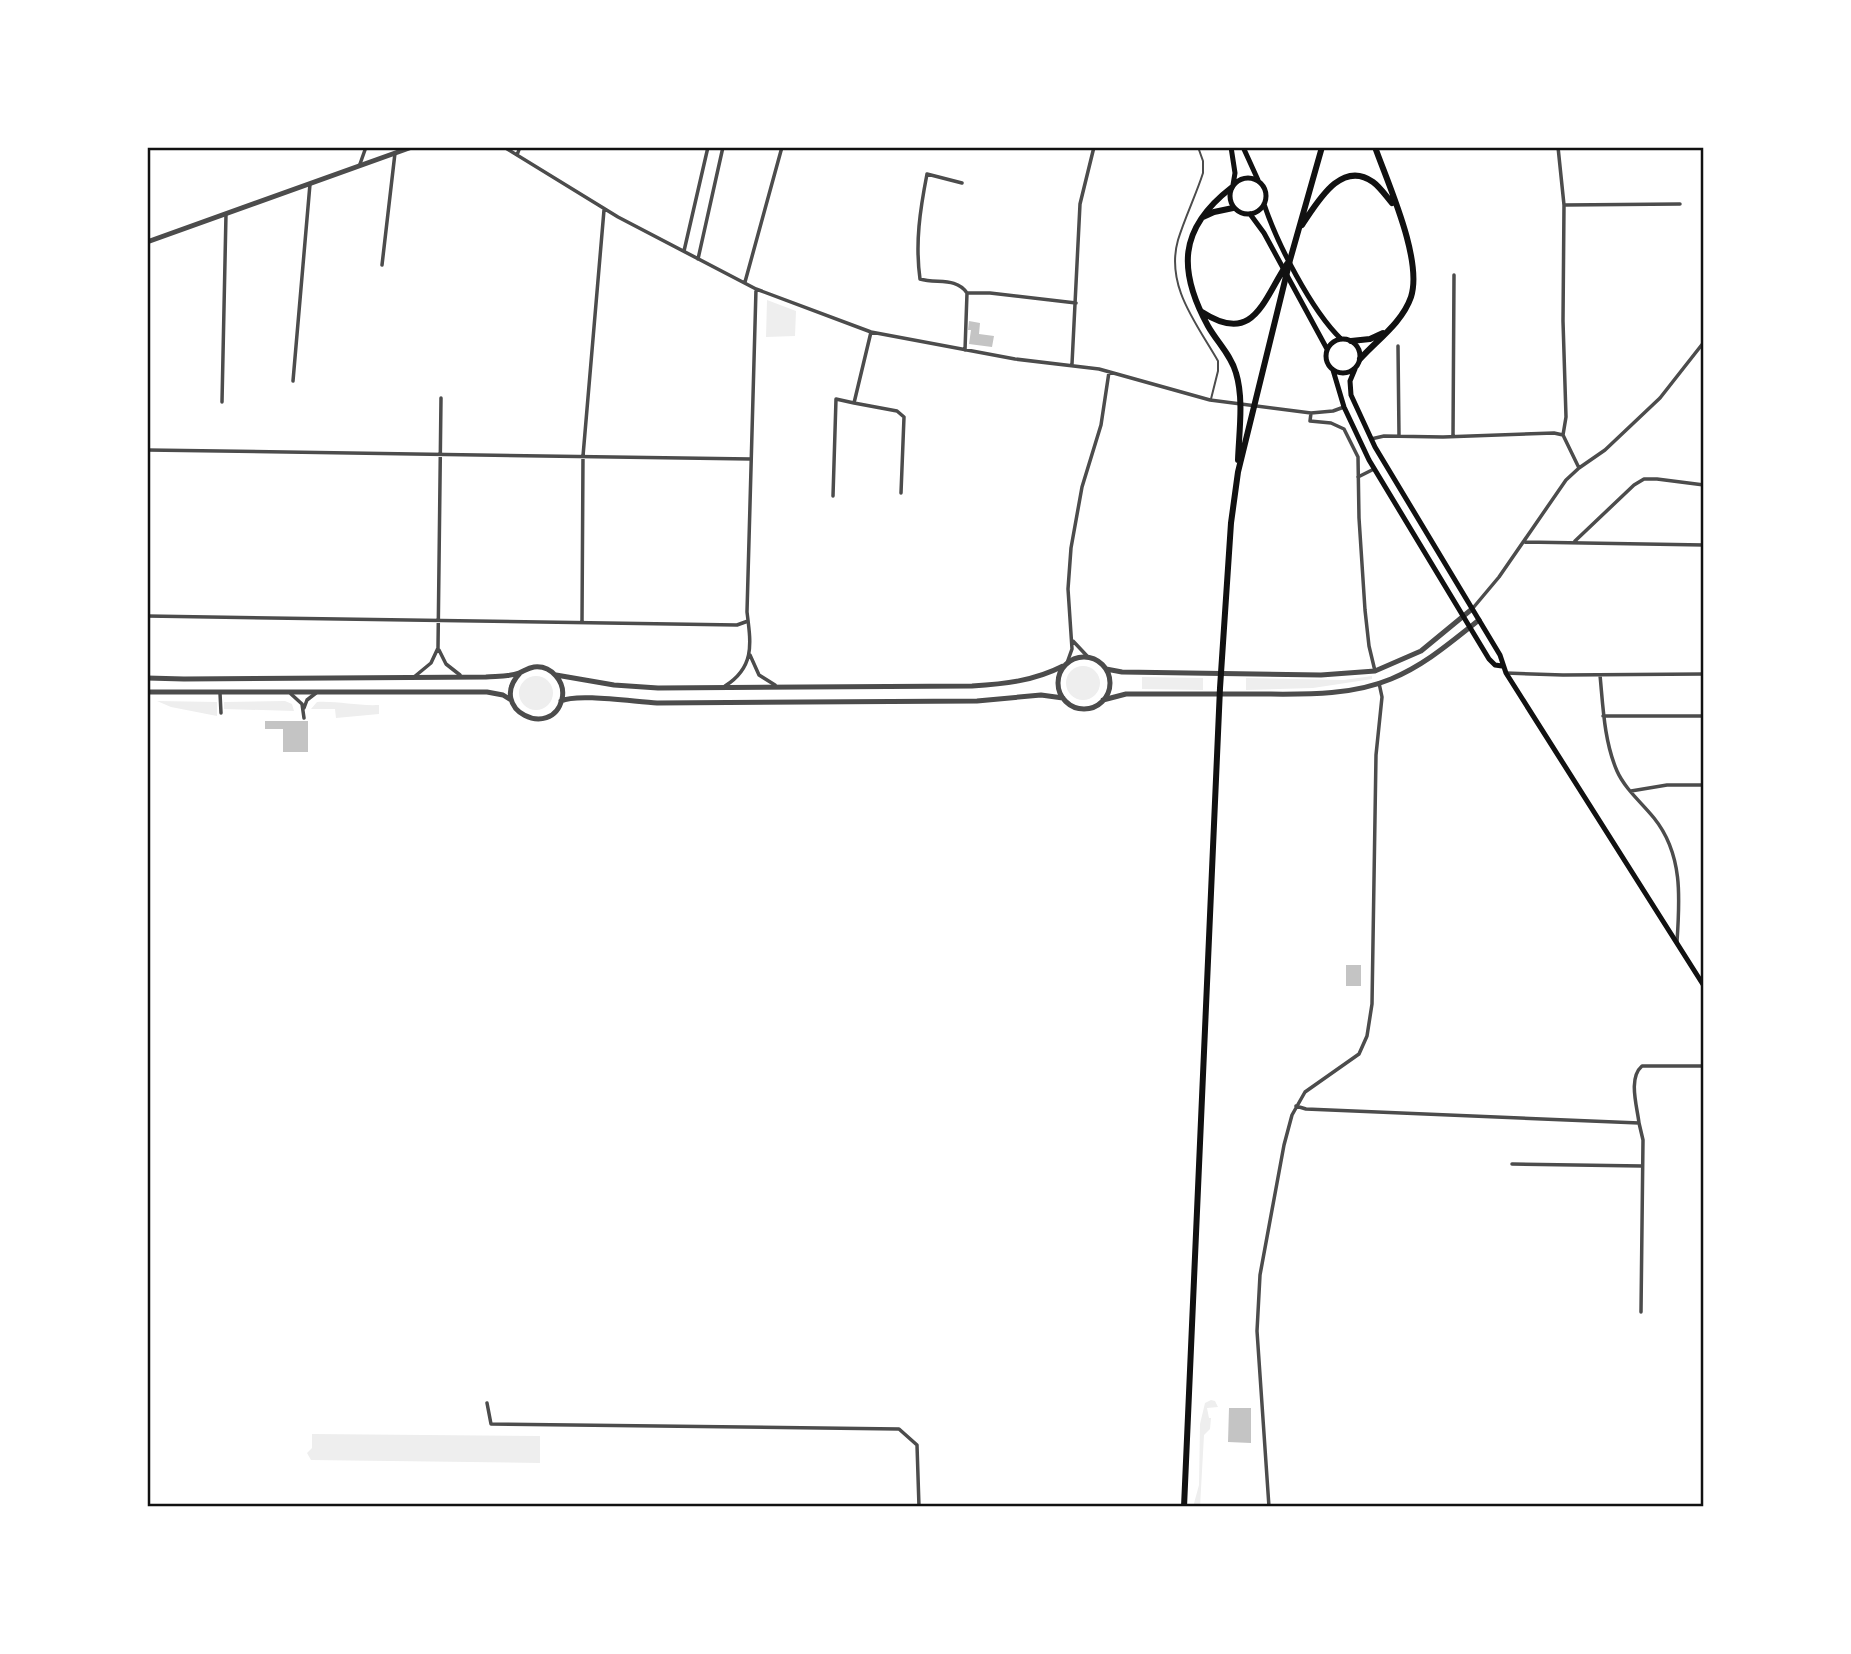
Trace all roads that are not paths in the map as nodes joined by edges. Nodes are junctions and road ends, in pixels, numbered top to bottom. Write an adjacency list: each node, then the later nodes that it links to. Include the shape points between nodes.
1 (366, 147): 17 (street)
2 (412, 147): 15 (street)
3 (503, 147): 16 (street)
4 (520, 147): 16 (street)
5 (708, 147): 33 (street)
6 (723, 147): 34 (street)
7 (782, 147): 38 (street)
8 (1094, 147): 41 (street, via 1080,204)
9 (1198, 147): 58 (lane, via 1203,173 1178,238 1175,276 1179,293 1218,361)
10 (1231, 147): 21 (main road)
11 (1243, 147): 19 (main road)
12 (1322, 147): 31 (highway)
13 (1375, 147): 25 (highway)
14 (1558, 147): 24 (street)
15 (395, 153): 17 (street); 36 (street)
16 (517, 155): 26 (street)
17 (360, 166): 20 (street)
18 (962, 183): 40 (street, via 927,174 917,259 920,279 956,282)
19 (1260, 183): 21 (main road, via 1246,178); 22 (main road, via 1266,192)
20 (310, 184): 28 (street); 56 (street)
21 (1232, 186): 27 (main road, via 1229,198); 30 (highway)
22 (1264, 204): 29 (main road); 45 (main road, via 1317,311)
23 (1680, 204): 24 (street)
24 (1564, 205): 63 (street)
25 (1395, 207): 31 (highway, via 1366,178 1342,179 1322,195); 43 (highway, via 1413,268 1411,296)
26 (604, 208): 33 (street); 69 (street)
27 (1233, 208): 29 (main road); 30 (highway)
28 (226, 214): 32 (street); 59 (street)
29 (1250, 214): 49 (main road)
30 (1202, 218): 42 (highway, via 1187,261 1190,286)
31 (1298, 231): 35 (highway)
32 (147, 242)
33 (684, 252): 34 (street)
34 (698, 259): 38 (street)
35 (1290, 260): 42 (highway, via 1255,316 1228,324); 73 (highway)
36 (382, 265)
37 (1454, 275): 65 (street)
38 (745, 282): 39 (street)
39 (755, 289): 44 (street); 70 (street)
40 (967, 293): 41 (street); 50 (street)
41 (1076, 303): 52 (street)
42 (1201, 311): 73 (highway, via 1236,372)
43 (1388, 331): 46 (highway); 51 (highway)
44 (871, 332): 50 (street); 60 (street)
45 (1340, 339): 46 (main road); 49 (main road)
46 (1351, 341): 51 (main road)
47 (1704, 342): 72 (street, via 1660,398)
48 (1398, 345): 64 (street)
49 (1327, 349): 54 (main road, via 1326,361)
50 (965, 350): 52 (street)
51 (1360, 359): 53 (main road)
52 (1072, 364): 55 (street)
53 (1354, 369): 54 (main road, via 1344,373); 66 (main road, via 1351,395)
54 (1333, 370): 61 (main road)
55 (1109, 372): 58 (street); 89 (street, via 1071,548)
56 (293, 381)
57 (440, 398): 68 (street)
58 (1210, 400): 62 (street)
59 (222, 402)
60 (855, 403): 76 (street, via 904,416); 77 (street, via 836,399)
61 (1344, 407): 62 (street); 71 (main road)
62 (1311, 413): 74 (street, via 1310,421 1343,429 1356,450)
63 (1563, 435): 65 (street); 72 (street)
64 (1399, 436): 65 (street); 66 (street)
65 (1453, 437)
66 (1371, 439): 81 (main road)
67 (147, 450): 68 (street)
68 (440, 455): 69 (street); 85 (street)
69 (583, 456): 70 (street); 87 (street)
70 (751, 459): 86 (street)
71 (1374, 468): 74 (street); 82 (main road)
72 (1579, 468): 78 (street)
73 (1238, 472): 135 (highway, via 1220,688)
74 (1358, 477): 96 (street, via 1368,646)
75 (1704, 485): 79 (street, via 1644,480)
76 (901, 493)
77 (832, 496)
78 (1523, 542): 79 (street); 81 (street)
79 (1573, 542): 80 (street)
80 (1704, 545)
81 (1472, 609): 82 (street); 84 (main road)
82 (1463, 616): 88 (main road); 96 (street, via 1421,651)
83 (147, 617): 85 (street)
84 (1479, 620): 88 (street); 94 (main road)
85 (439, 621): 87 (street); 90 (street)
86 (748, 621): 87 (street, via 737,625); 91 (street)
87 (582, 623)
88 (1470, 627): 94 (main road, via 1492,662); 105 (street, via 1429,659)
89 (1072, 639): 92 (street); 93 (street)
90 (438, 648): 102 (street, via 431,663); 103 (street, via 446,664)
91 (749, 653): 106 (street, via 759,675); 107 (street, via 741,674)
92 (1088, 657): 93 (street); 95 (street)
93 (1065, 664): 106 (street, via 1039,677 992,685); 112 (street, via 1058,680)
94 (1502, 666): 98 (main road)
95 (1106, 669): 96 (street); 114 (street, via 1110,685)
96 (1375, 671)
97 (520, 673): 100 (street, via 535,667); 103 (street); 113 (street, via 512,685)
98 (1506, 673): 101 (street); 123 (main road)
99 (1704, 674): 101 (street)
100 (555, 675): 107 (street, via 630,686); 115 (street)
101 (1600, 675): 118 (street)
102 (414, 677): 103 (street); 104 (street)
103 (464, 677)
104 (147, 678)
105 (1379, 683): 114 (street, via 1322,693 1126,694); 128 (street, via 1373,1004 1367,1036 1359,1055 1321,1079)
106 (777, 686): 107 (street)
107 (725, 687)
108 (147, 692): 111 (street)
109 (289, 692): 110 (street); 111 (street); 116 (street)
110 (317, 692): 113 (street, via 487,692); 116 (street)
111 (220, 693): 117 (street)
112 (1063, 698): 114 (street, via 1080,708); 115 (street, via 657,703 579,696)
113 (511, 700): 115 (street, via 523,715 537,719 552,714)
114 (1103, 700)
115 (562, 701)
116 (303, 710): 120 (street)
117 (221, 712)
118 (1603, 716): 119 (street); 122 (street, via 1616,769)
119 (1704, 716)
120 (304, 718)
121 (1704, 785): 122 (street)
122 (1631, 791): 123 (street, via 1658,823 1675,856)
123 (1677, 943): 125 (main road)
124 (1704, 972): 125 (lane)
125 (1696, 974): 126 (main road)
126 (1704, 986)
127 (1704, 1066): 129 (street, via 1642,1066 1634,1083)
128 (1296, 1106): 129 (street); 136 (street, via 1284,1145 1260,1275 1257,1346)
129 (1639, 1123): 131 (street)
130 (1512, 1164): 131 (street)
131 (1642, 1166): 132 (street)
132 (1641, 1312)
133 (487, 1403): 134 (street, via 491,1424 899,1429 917,1445)
134 (919, 1507)
135 (1184, 1507)
136 (1269, 1507)

